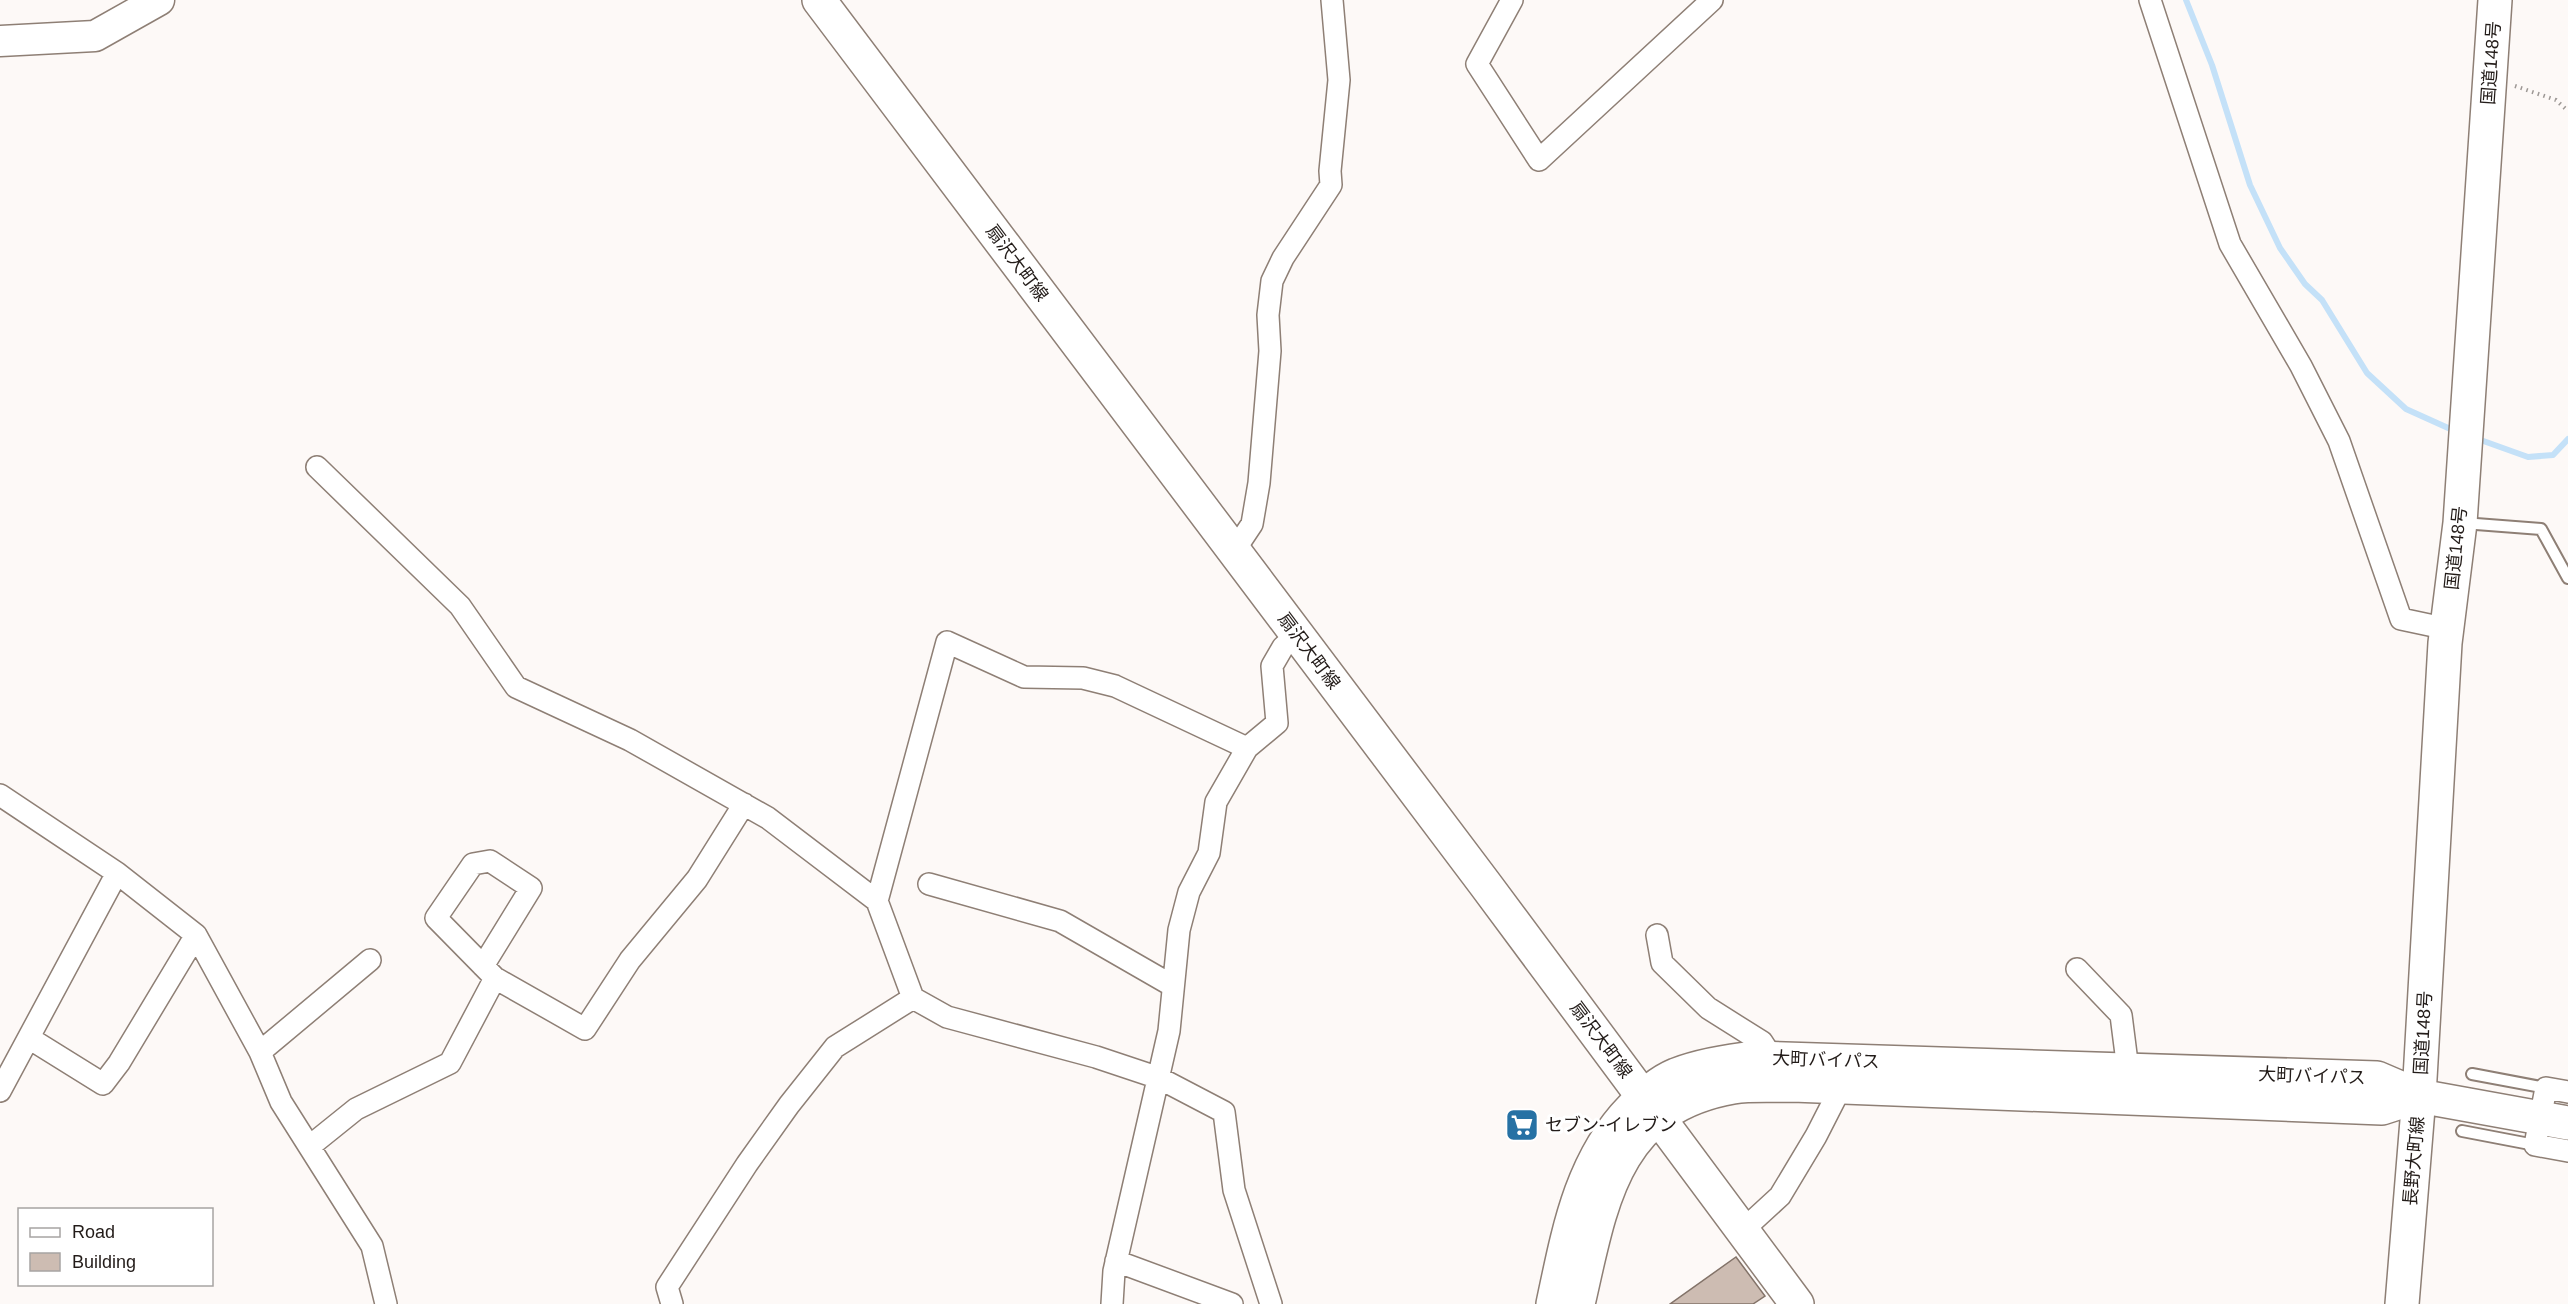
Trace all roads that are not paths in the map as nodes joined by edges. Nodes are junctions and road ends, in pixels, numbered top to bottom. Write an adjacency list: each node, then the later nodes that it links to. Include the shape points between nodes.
1 (159, 0): 8 (street, via 94,36)
2 (819, 0): 11 (main road, 扇沢大町線)
3 (1332, 0): 11 (street, via 1339,80 1331,185 1272,281 1260,483 1252,524)
4 (1512, 0): 5 (street, via 1477,64 1539,160)
5 (1712, 0)
6 (2151, 0): 13 (street, via 2230,244 2301,366 2338,441 2401,619)
7 (2495, 0): 10 (main road, 国道148号)
8 (0, 41)
9 (317, 467): 17 (street, via 460,606 516,687 630,740)
10 (2460, 523): 12 (lane, via 2541,530); 13 (main road, 国道148号)
11 (1234, 551): 14 (main road, 扇沢大町線)
12 (2568, 578)
13 (2448, 628): 37 (main road, 国道148号)
14 (1296, 635): 15 (street, via 1272,666 1277,723); 38 (main road, 扇沢大町線)
15 (1247, 748): 20 (street, via 1115,686 1083,678 1024,677 947,642); 26 (street, via 1216,802 1209,853 1189,892 1179,930)
16 (0, 795): 18 (street)
17 (744, 804): 20 (street); 25 (street, via 697,879 630,960 585,1029)
18 (117, 873): 21 (street); 28 (street)
19 (929, 884): 26 (street, via 1060,921)
20 (877, 901): 27 (street)
21 (196, 935): 28 (street, via 103,1084); 29 (street)
22 (1657, 935): 30 (street, via 1662,963 1708,1008 1762,1042)
23 (370, 960): 29 (street)
24 (2077, 969): 33 (street, via 2121,1015)
25 (489, 972): 25 (street, via 436,918 473,864 490,861 531,888); 41 (street, via 450,1063 356,1108)
26 (1173, 986): 32 (street)
27 (913, 998): 32 (street, via 947,1017); 46 (street, via 828,1055 747,1164 667,1287)
28 (28, 1038): 35 (street)
29 (260, 1052): 41 (street, via 281,1102)
30 (1773, 1059): 33 (main road, 大町バイパス); 38 (main road, 大町バイパス, via 1717,1063 1690,1070 1660,1083)
31 (2472, 1074): 39 (lane)
32 (1159, 1078): 44 (street); 49 (street, via 1224,1112 1234,1190)
33 (2130, 1084): 34 (main road, 大町バイパス); 37 (main road, 大町バイパス, via 2377,1078)
34 (1841, 1087): 38 (main road, 大町バイパス, via 1735,1087 1702,1095 1676,1107); 43 (street, via 1780,1196)
35 (0, 1091)
36 (2568, 1092): 39 (street)
37 (2419, 1096): 39 (main road, 長野大町線); 53 (main road, 長野大町線)
38 (1651, 1107): 43 (main road, 扇沢大町線); 50 (main road, 大町バイパス, via 1607,1136 1584,1182); 51 (main road, 大町バイパス, via 1602,1202)
39 (2547, 1118): 40 (lane); 42 (street)
40 (2462, 1131)
41 (310, 1146): 45 (street, via 372,1246)
42 (2568, 1151)
43 (1743, 1230): 52 (main road, 扇沢大町線)
44 (1116, 1261): 47 (street); 48 (street)
45 (386, 1304)
46 (672, 1304)
47 (1112, 1304)
48 (1232, 1304)
49 (1271, 1304)
50 (1553, 1304)
51 (1578, 1304)
52 (1797, 1304)
53 (2402, 1304)

